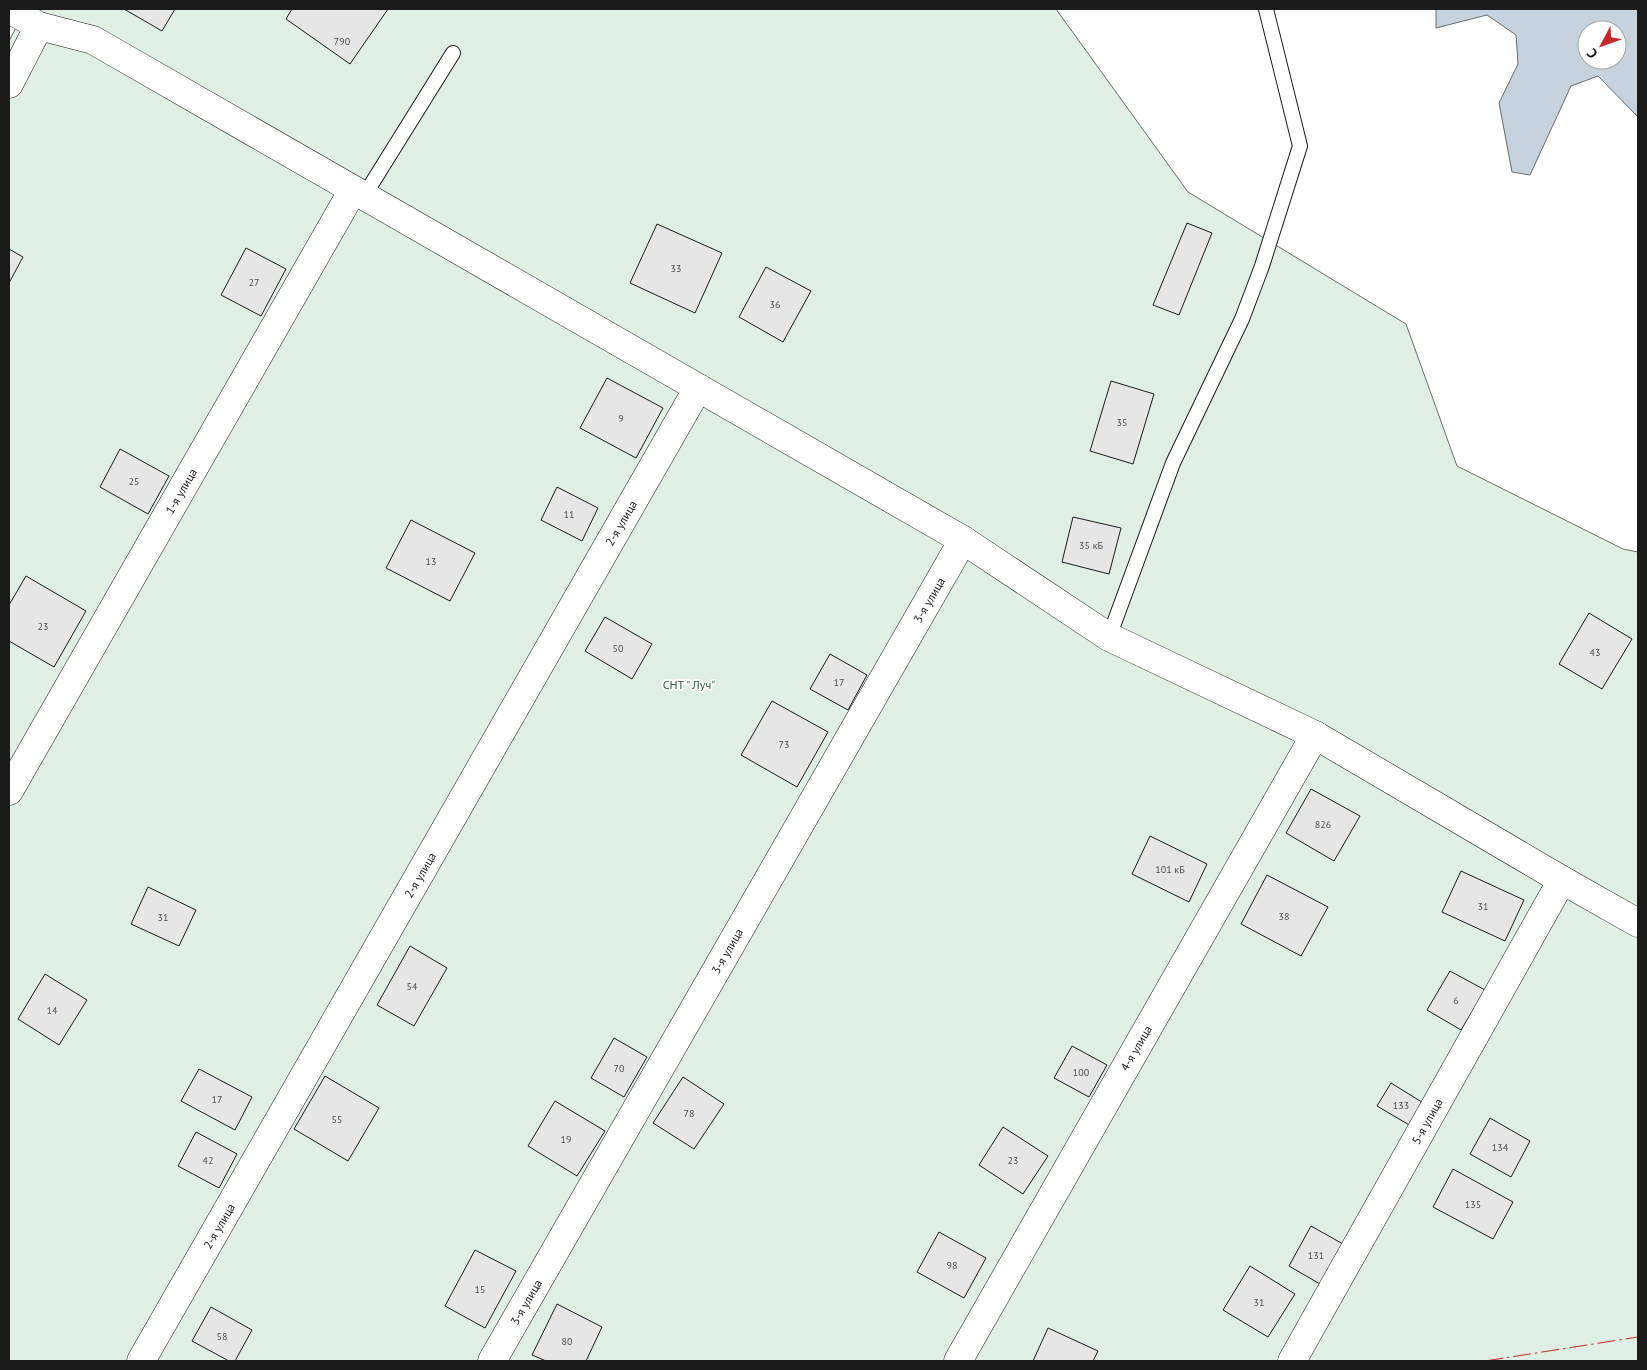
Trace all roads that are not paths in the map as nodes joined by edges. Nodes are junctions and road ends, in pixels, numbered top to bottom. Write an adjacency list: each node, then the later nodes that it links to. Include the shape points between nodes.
1 (9, 9): 3 (street)
2 (1266, 9): 9 (lane, via 1300,146 1242,319 1173,463)
3 (39, 26): 5 (street); 6 (street, via 93,40)
4 (453, 53): 6 (lane)
5 (9, 84)
6 (359, 193): 7 (street); 11 (street, 1-я улица)
7 (698, 388): 8 (street); 14 (street, 2-я улица)
8 (963, 540): 9 (street); 15 (street, 3-я улица)
9 (1109, 637): 10 (street)
10 (1315, 735): 12 (street); 16 (street, 4-я улица)
11 (9, 791)
12 (1562, 880): 13 (street); 17 (street, 5-я улица)
13 (1638, 922)
14 (141, 1361)
15 (492, 1361)
16 (958, 1361)
17 (1292, 1361)

